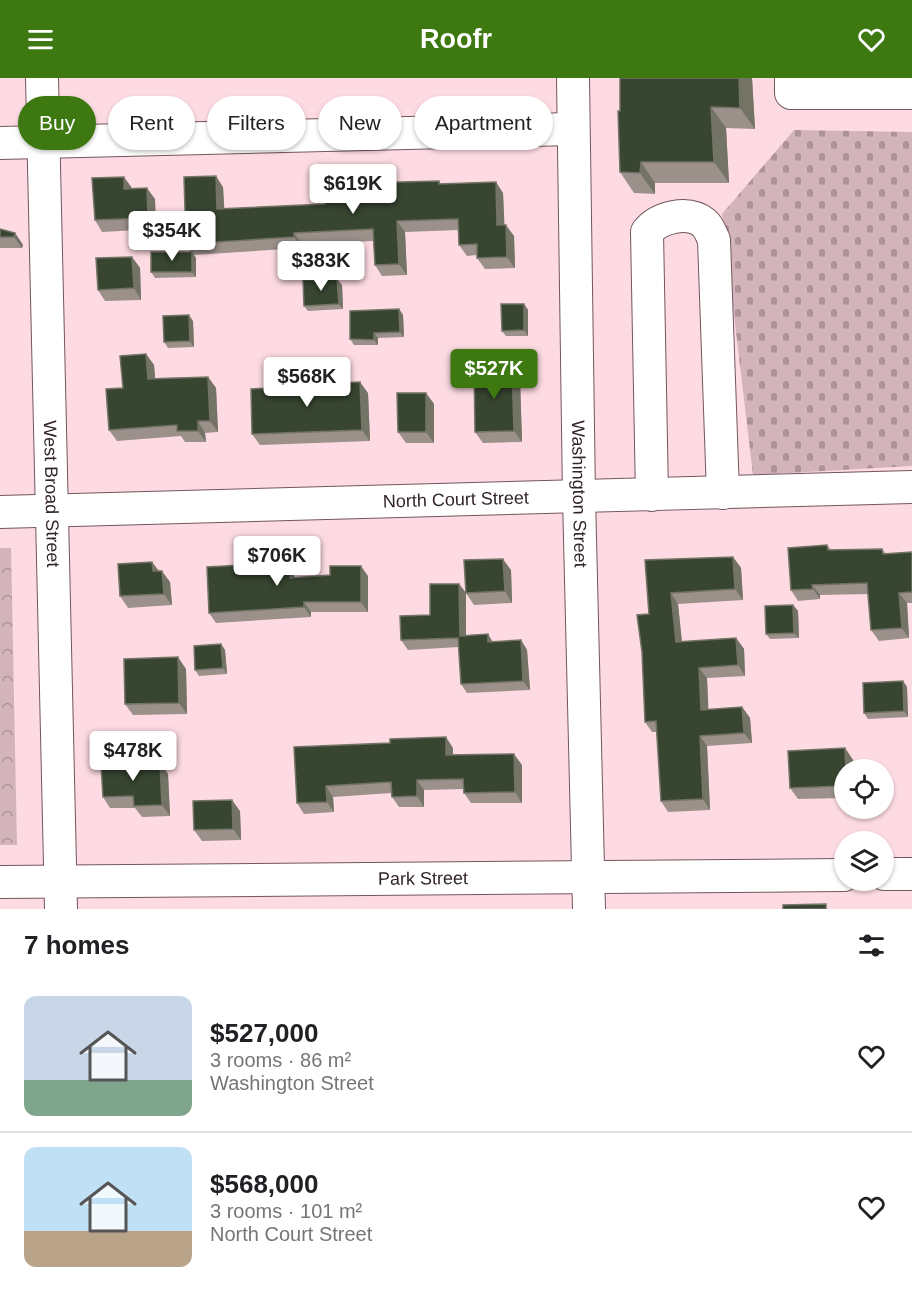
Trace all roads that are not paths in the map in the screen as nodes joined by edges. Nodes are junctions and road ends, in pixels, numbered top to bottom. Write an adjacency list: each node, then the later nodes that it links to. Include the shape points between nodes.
1 (42, 78): 5 (street, West Broad Street)
2 (573, 78): 6 (street, Washington Street)
3 (791, 78): 4 (street, via 791,93)
4 (912, 93)
5 (43, 96)
6 (573, 129): 7 (street); 14 (street, Washington Street)
7 (96, 141)
8 (0, 143): 9 (street)
9 (18, 143)
10 (44, 150): 15 (street, West Broad Street)
11 (912, 487): 12 (street, North Court Street)
12 (723, 493): 13 (street, North Court Street); 13 (street, via 714,240 707,224 693,216 665,219 647,232)
13 (652, 495): 14 (street, North Court Street)
14 (579, 497): 15 (street, North Court Street); 20 (street, Washington Street)
15 (53, 511): 16 (street, North Court Street); 22 (street, West Broad Street)
16 (0, 512)
17 (894, 874): 18 (street)
18 (912, 874)
19 (834, 875): 20 (street, Park Street)
20 (589, 876): 22 (street, Park Street); 23 (street, Washington Street)
21 (0, 882): 22 (street, Park Street)
22 (60, 895)
23 (589, 909)

